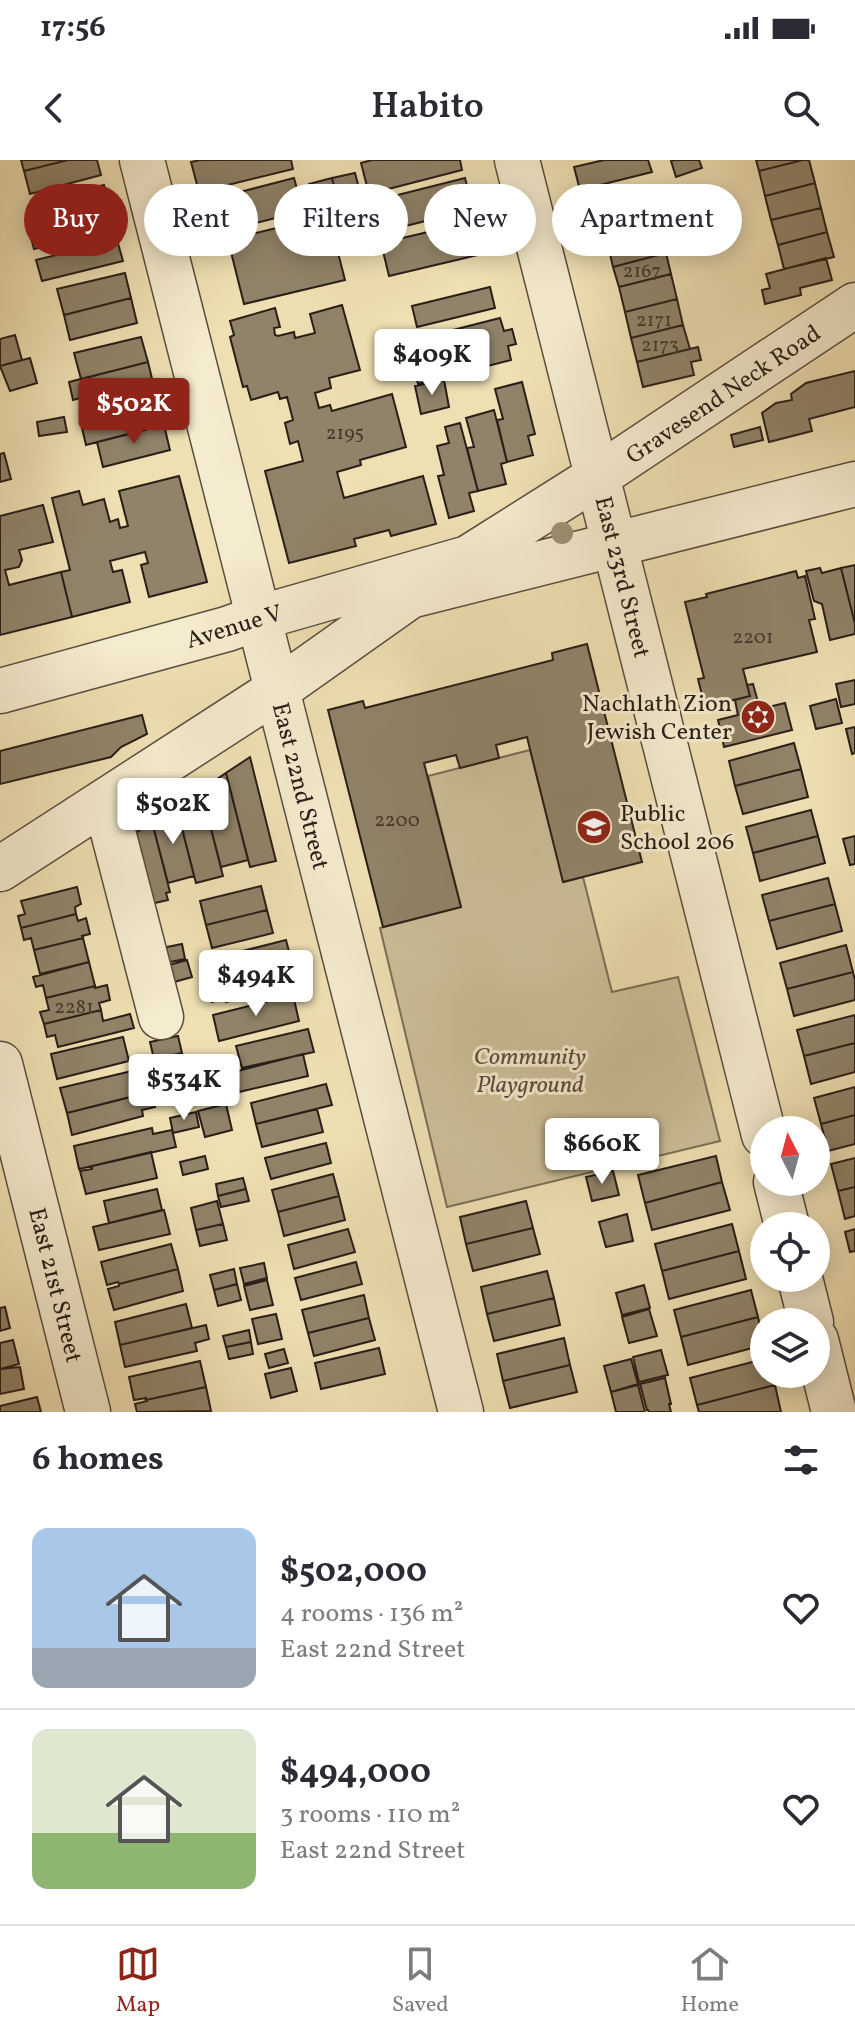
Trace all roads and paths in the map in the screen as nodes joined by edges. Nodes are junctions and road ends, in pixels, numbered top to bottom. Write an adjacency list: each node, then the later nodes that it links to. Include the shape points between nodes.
1 (142, 160): 8 (street, East 22nd Street)
2 (517, 160): 4 (street, East 23rd Street)
3 (855, 305): 4 (street, Gravesend Neck Road)
4 (598, 476): 6 (street, East 23rd Street); 7 (street, Gravesend Neck Road)
5 (855, 484): 6 (street)
6 (615, 546): 9 (street, via 410,596); 15 (street, East 23rd Street)
7 (468, 558): 8 (street, Avenue V)
8 (258, 618): 9 (street, East 22nd Street); 10 (street, Avenue V)
9 (277, 690): 11 (street); 18 (street, East 22nd Street)
10 (0, 691)
11 (105, 801): 12 (street); 13 (street)
12 (0, 869)
13 (161, 1017)
14 (0, 1064): 17 (street, East 21st Street)
15 (759, 1116)
16 (828, 1388): 19 (street)
17 (88, 1412)
18 (461, 1412)
19 (834, 1412)

